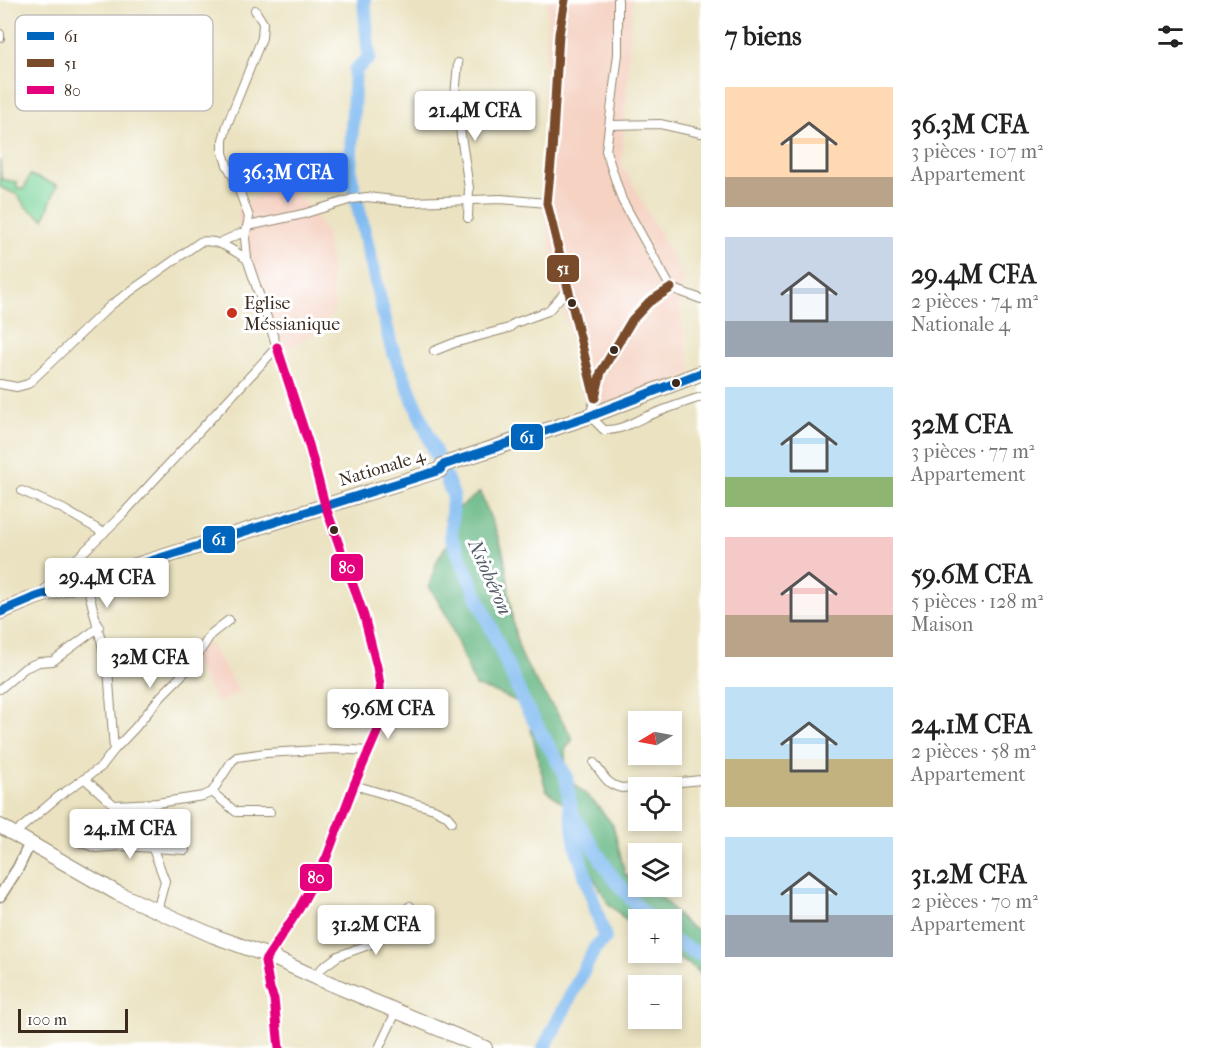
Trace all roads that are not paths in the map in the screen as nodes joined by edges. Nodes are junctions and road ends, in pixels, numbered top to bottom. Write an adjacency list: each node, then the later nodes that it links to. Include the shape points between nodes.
1 (557, 0): 3 (street)
2 (618, 0): 6 (street, via 618,54)
3 (563, 5): 9 (street)
4 (255, 10): 11 (street, via 263,22 262,39 223,140 224,159 249,217)
5 (458, 63): 8 (street, via 455,96)
6 (610, 125): 7 (street, via 660,124); 14 (street, via 606,151 622,200)
7 (701, 133)
8 (470, 200): 9 (street); 10 (street); 11 (street, via 411,202 367,197)
9 (547, 203): 15 (street)
10 (468, 218)
11 (247, 228): 12 (street); 13 (street)
12 (219, 243): 13 (street); 20 (street, via 200,242 111,305 28,384)
13 (247, 259): 17 (street)
14 (671, 288): 16 (street); 22 (street, via 649,302 632,320 601,372)
15 (568, 289): 18 (street, via 548,311 509,328); 22 (street)
16 (701, 299)
17 (277, 347): 25 (street); 26 (street)
18 (434, 351)
19 (701, 373): 23 (highway, Nationale 4)
20 (0, 384)
21 (701, 397): 23 (street, via 612,431 604,430)
22 (595, 398): 23 (street)
23 (590, 416): 25 (highway, Nationale 4)
24 (22, 491): 26 (street)
25 (325, 506): 27 (highway, Nationale 4); 34 (street, via 364,616 377,668 381,712)
26 (104, 533): 28 (street)
27 (86, 581): 28 (highway, Nationale 4); 31 (street)
28 (36, 597): 29 (highway, Nationale 4)
29 (0, 612)
30 (229, 620): 33 (street, via 210,633 190,667)
31 (99, 627): 32 (street, via 53,661 25,668); 33 (street, via 108,668)
32 (0, 689)
33 (114, 750): 36 (street)
34 (369, 751): 38 (street); 39 (street, via 335,749 237,757)
35 (594, 763): 37 (street, via 607,782 622,788)
36 (85, 779): 40 (street); 44 (street)
37 (701, 780)
38 (354, 785): 42 (street, via 434,809); 52 (street, via 326,859)
39 (212, 792): 40 (street, via 157,803); 41 (street, via 236,812)
40 (114, 805): 47 (street)
41 (270, 812)
42 (452, 822)
43 (0, 826): 44 (main road)
44 (14, 834): 45 (main road)
45 (30, 843): 49 (street); 51 (main road, via 117,893)
46 (82, 843): 47 (street, via 96,848)
47 (153, 849): 48 (street); 51 (street, via 165,881)
48 (185, 850)
49 (0, 896)
50 (410, 906): 53 (street, via 374,943 338,956)
51 (157, 911): 52 (main road)
52 (269, 956): 53 (main road); 55 (street, via 265,962)
53 (315, 977): 54 (main road)
54 (396, 1012): 56 (street); 57 (main road)
55 (279, 1048)
56 (379, 1048)
57 (485, 1048)

